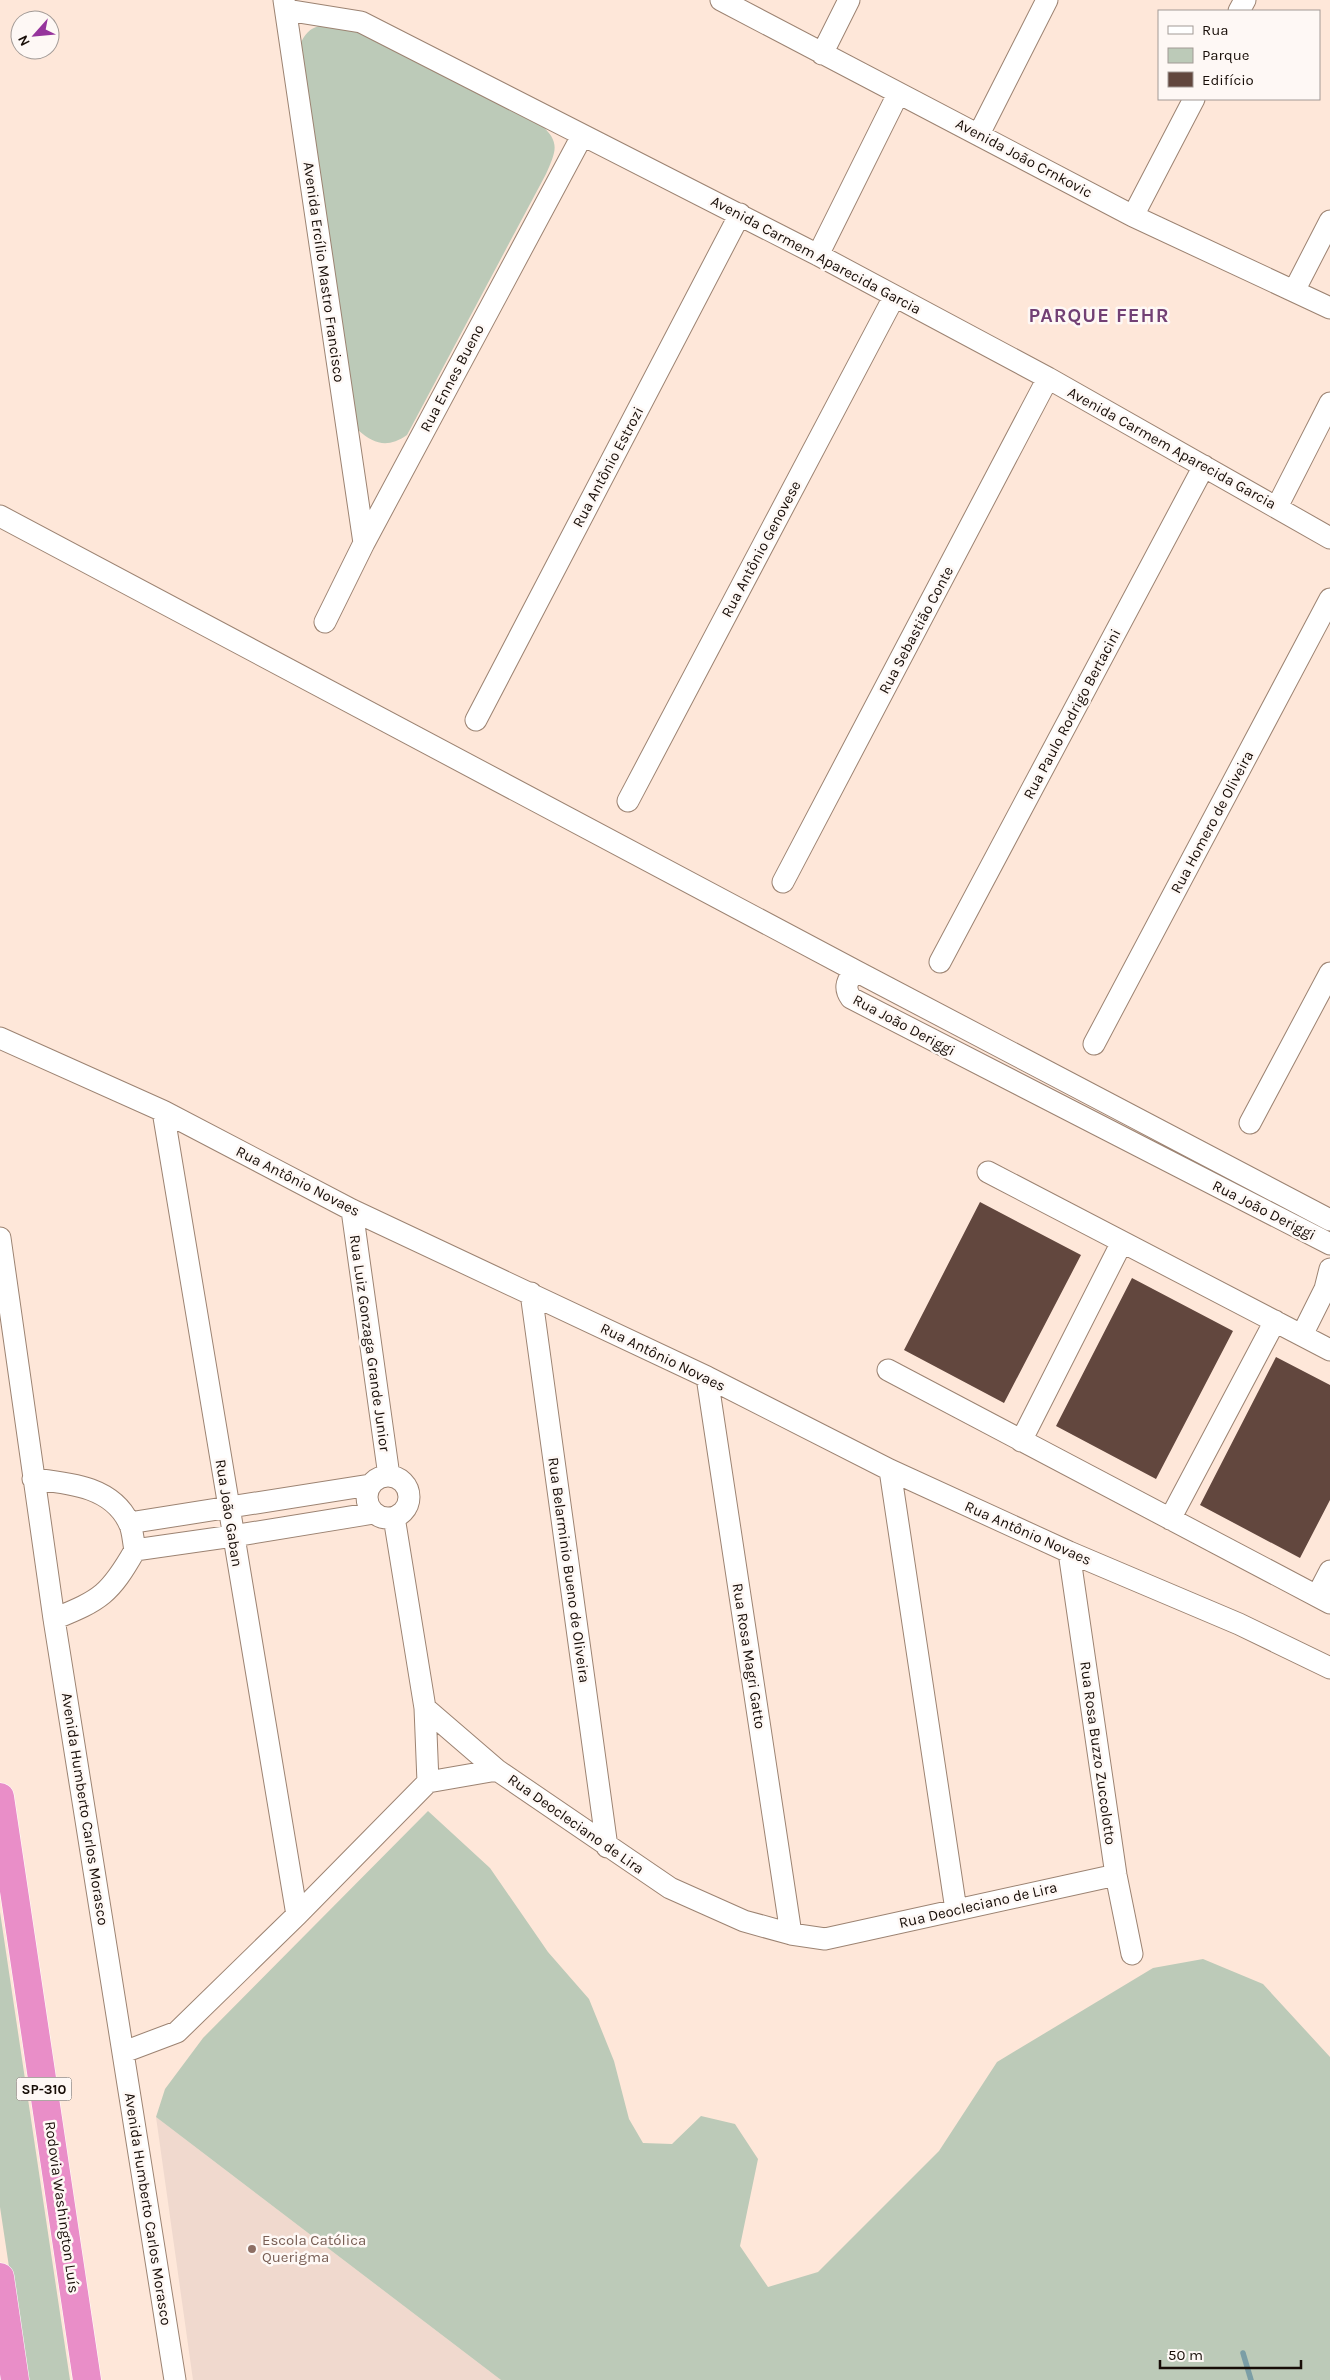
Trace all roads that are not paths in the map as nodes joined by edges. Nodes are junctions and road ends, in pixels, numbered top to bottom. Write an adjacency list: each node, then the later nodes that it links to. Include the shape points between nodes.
1 (721, 0): 5 (street, Avenida João Crnkovic)
2 (849, 0): 5 (street)
3 (1047, 0): 8 (street)
4 (285, 5): 9 (street, Avenida Carmem Aparecida Garcia, via 360,22); 23 (street, Avenida Ercílio Mastro Francisco)
5 (822, 54): 6 (street, Avenida João Crnkovic)
6 (898, 94): 8 (street, Avenida João Crnkovic); 13 (street)
7 (1193, 100): 11 (street)
8 (979, 134): 11 (street, Avenida João Crnkovic)
9 (582, 136): 10 (street, Avenida Carmem Aparecida Garcia); 23 (street, Rua Ennes Bueno)
10 (740, 214): 13 (street, Avenida Carmem Aparecida Garcia); 26 (street, Rua Antônio Estrozi)
11 (1134, 216): 14 (street, Avenida João Crnkovic)
12 (1330, 221): 14 (street)
13 (818, 255): 15 (street, Avenida Carmem Aparecida Garcia)
14 (1294, 291): 16 (street, Avenida João Crnkovic)
15 (894, 297): 17 (street, Avenida Carmem Aparecida Garcia); 27 (street, Rua Antônio Genovese)
16 (1330, 308)
17 (1048, 378): 19 (street, Avenida Carmem Aparecida Garcia); 28 (street, Rua Sebastião Conte)
18 (1330, 403): 20 (street)
19 (1204, 466): 20 (street, Avenida Carmem Aparecida Garcia); 29 (street, Rua Paulo Rodrigo Bertacini)
20 (1278, 507): 22 (street, Avenida Carmem Aparecida Garcia)
21 (0, 516): 30 (street)
22 (1330, 538)
23 (364, 543): 25 (street, Rua Ennes Bueno)
24 (1330, 599): 33 (street, Rua Homero de Oliveira)
25 (325, 622)
26 (476, 720)
27 (628, 801)
28 (784, 882)
29 (940, 962)
30 (854, 970): 38 (street, Rua João Deriggi); 41 (street, Rua João Deriggi, via 846,985 846,992 851,998)
31 (1330, 973): 35 (street)
32 (0, 1038): 34 (street, Rua Antônio Novaes)
33 (1094, 1044)
34 (163, 1111): 37 (street, Rua Antônio Novaes); 53 (street, Rua João Gaban)
35 (1250, 1123)
36 (988, 1172): 40 (street)
37 (352, 1210): 43 (street, Rua Antônio Novaes); 52 (street, Rua Luiz Gonzaga Grande Junior)
38 (1330, 1220)
39 (0, 1238): 51 (street, Avenida Humberto Carlos Morasco)
40 (1122, 1242): 44 (street); 49 (street)
41 (1330, 1244)
42 (1330, 1270): 45 (street)
43 (531, 1294): 48 (street, Rua Antônio Novaes); 68 (street, Rua Belarminio Bueno de Oliveira)
44 (1275, 1321): 45 (street); 55 (street)
45 (1302, 1334): 46 (street)
46 (1329, 1347)
47 (888, 1370): 49 (street)
48 (707, 1377): 50 (street, Rua Antônio Novaes); 72 (street, Rua Rosa Magri Gatto)
49 (1021, 1441): 55 (street)
50 (890, 1470): 59 (street, Rua Antônio Novaes); 70 (street)
51 (33, 1479): 56 (street, via 92,1489 115,1503); 62 (street, Avenida Humberto Carlos Morasco)
52 (380, 1481): 53 (street); 54 (street, via 367,1500); 54 (street, via 402,1481 408,1494 406,1508)
53 (228, 1508): 56 (street); 57 (street, Rua João Gaban)
54 (384, 1515): 57 (street); 64 (street)
55 (1170, 1519): 61 (street)
56 (130, 1523): 58 (street)
57 (233, 1536): 58 (street); 71 (street, Rua João Gaban)
58 (135, 1550): 62 (street, via 118,1579 101,1596 86,1606)
59 (1069, 1552): 63 (street, Rua Antônio Novaes, via 1239,1624); 69 (street, Rua Rosa Buzzo Zuccolotto)
60 (1330, 1571): 61 (street)
61 (1324, 1600)
62 (54, 1618): 74 (street, Avenida Humberto Carlos Morasco)
63 (1330, 1668)
64 (425, 1708): 65 (street); 66 (street)
65 (497, 1770): 66 (street, Rua Deocleciano de Lira); 68 (street, Rua Deocleciano de Lira)
66 (428, 1782): 71 (street)
67 (0, 1797): 77 (highway, Rodovia Washington Luís / SP-310)
68 (607, 1847): 72 (street, Rua Deocleciano de Lira, via 670,1888 744,1921)
69 (1116, 1875): 70 (street, Rua Deocleciano de Lira); 73 (street, Rua Rosa Buzzo Zuccolotto)
70 (956, 1910): 72 (street, Rua Deocleciano de Lira, via 825,1939)
71 (297, 1915): 74 (street, via 177,2032)
72 (791, 1934)
73 (1132, 1954)
74 (124, 2052): 78 (street, Avenida Humberto Carlos Morasco)
75 (0, 2277): 76 (highway)
76 (15, 2380)
77 (87, 2380)
78 (175, 2380)

